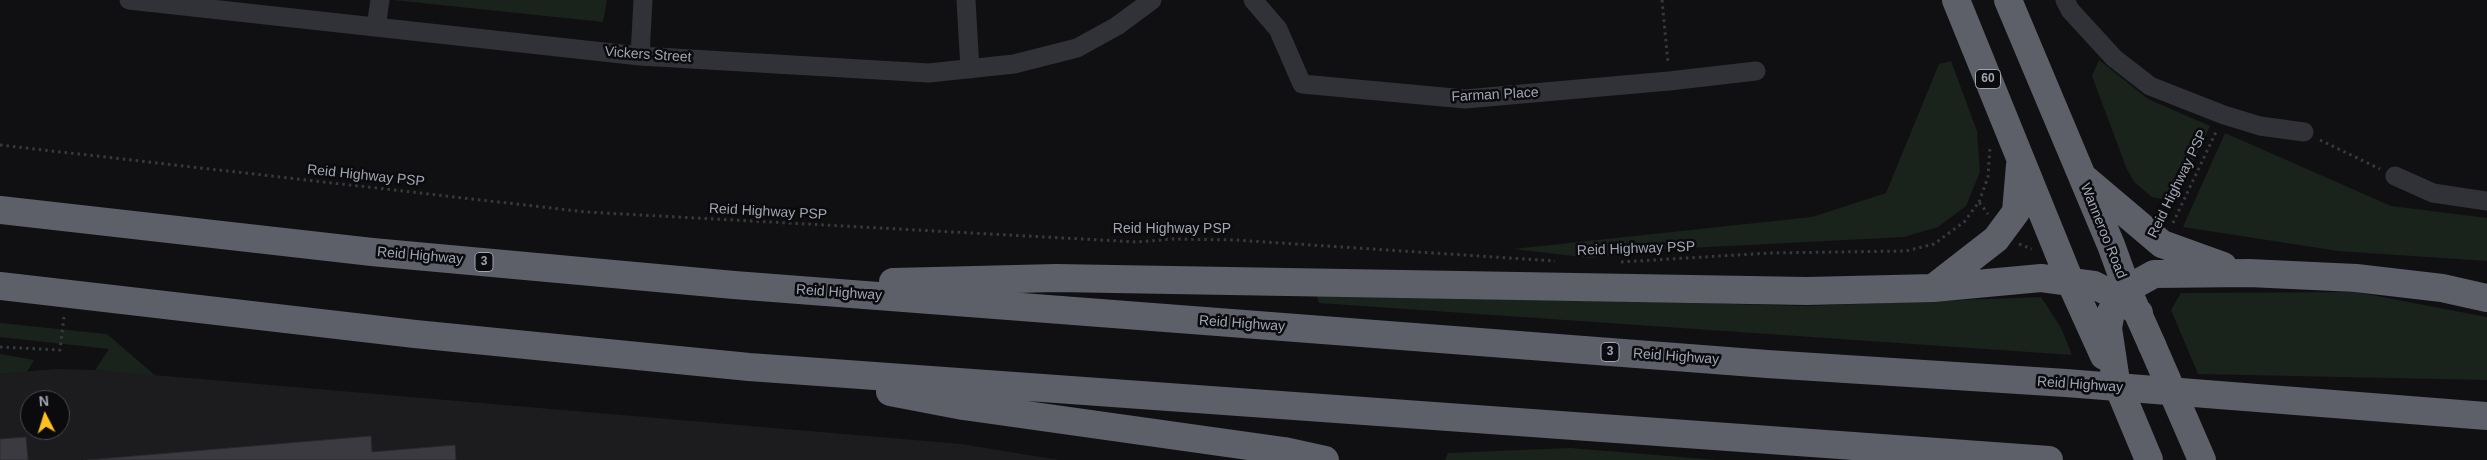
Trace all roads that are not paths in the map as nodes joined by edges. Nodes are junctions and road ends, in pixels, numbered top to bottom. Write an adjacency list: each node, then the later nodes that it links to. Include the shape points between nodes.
1 (129, 0): 10 (street, Vickers Street)
2 (380, 0): 10 (street)
3 (643, 0): 11 (street)
4 (966, 0): 12 (street)
5 (1152, 0): 12 (street, Vickers Street, via 1117,26 1077,48 1014,64)
6 (1253, 0): 13 (street, Farman Place, via 1278,29 1302,84 1465,99)
7 (1956, 0): 15 (highway, 60)
8 (2008, 0): 16 (highway, Wanneroo Road)
9 (2065, 0): 14 (street, via 2070,10 2114,58 2150,86 2260,126)
10 (376, 27): 11 (street, Vickers Street)
11 (640, 56): 12 (street, Vickers Street, via 929,73)
12 (970, 69)
13 (1756, 71)
14 (2304, 132)
15 (2020, 159): 21 (highway, 60); 24 (highway, via 2016,212 1996,239)
16 (2080, 174): 20 (highway, via 2162,244); 26 (highway, Wanneroo Road)
17 (2396, 176): 18 (street, via 2434,193)
18 (2487, 201)
19 (0, 210): 22 (highway, Reid Highway / 3, via 372,252)
20 (2249, 273): 25 (highway, via 2356,278 2442,288); 26 (highway, via 2154,274)
21 (2070, 281): 24 (highway, via 2041,278); 26 (highway, via 2094,285); 27 (highway, 60)
22 (734, 285): 24 (highway, via 1056,278 1679,290); 29 (highway, Reid Highway / 3)
23 (0, 286): 28 (highway, via 414,334)
24 (1933, 288)
25 (2487, 298)
26 (2128, 300): 27 (highway, via 2111,312); 33 (highway, Wanneroo Road, bridge, via 2152,345)
27 (2105, 346): 32 (highway, 60, bridge)
28 (749, 367): 30 (highway, via 963,406 1284,451); 31 (highway)
29 (2487, 416)
30 (1325, 460)
31 (2049, 460)
32 (2149, 460)
33 (2202, 460)

